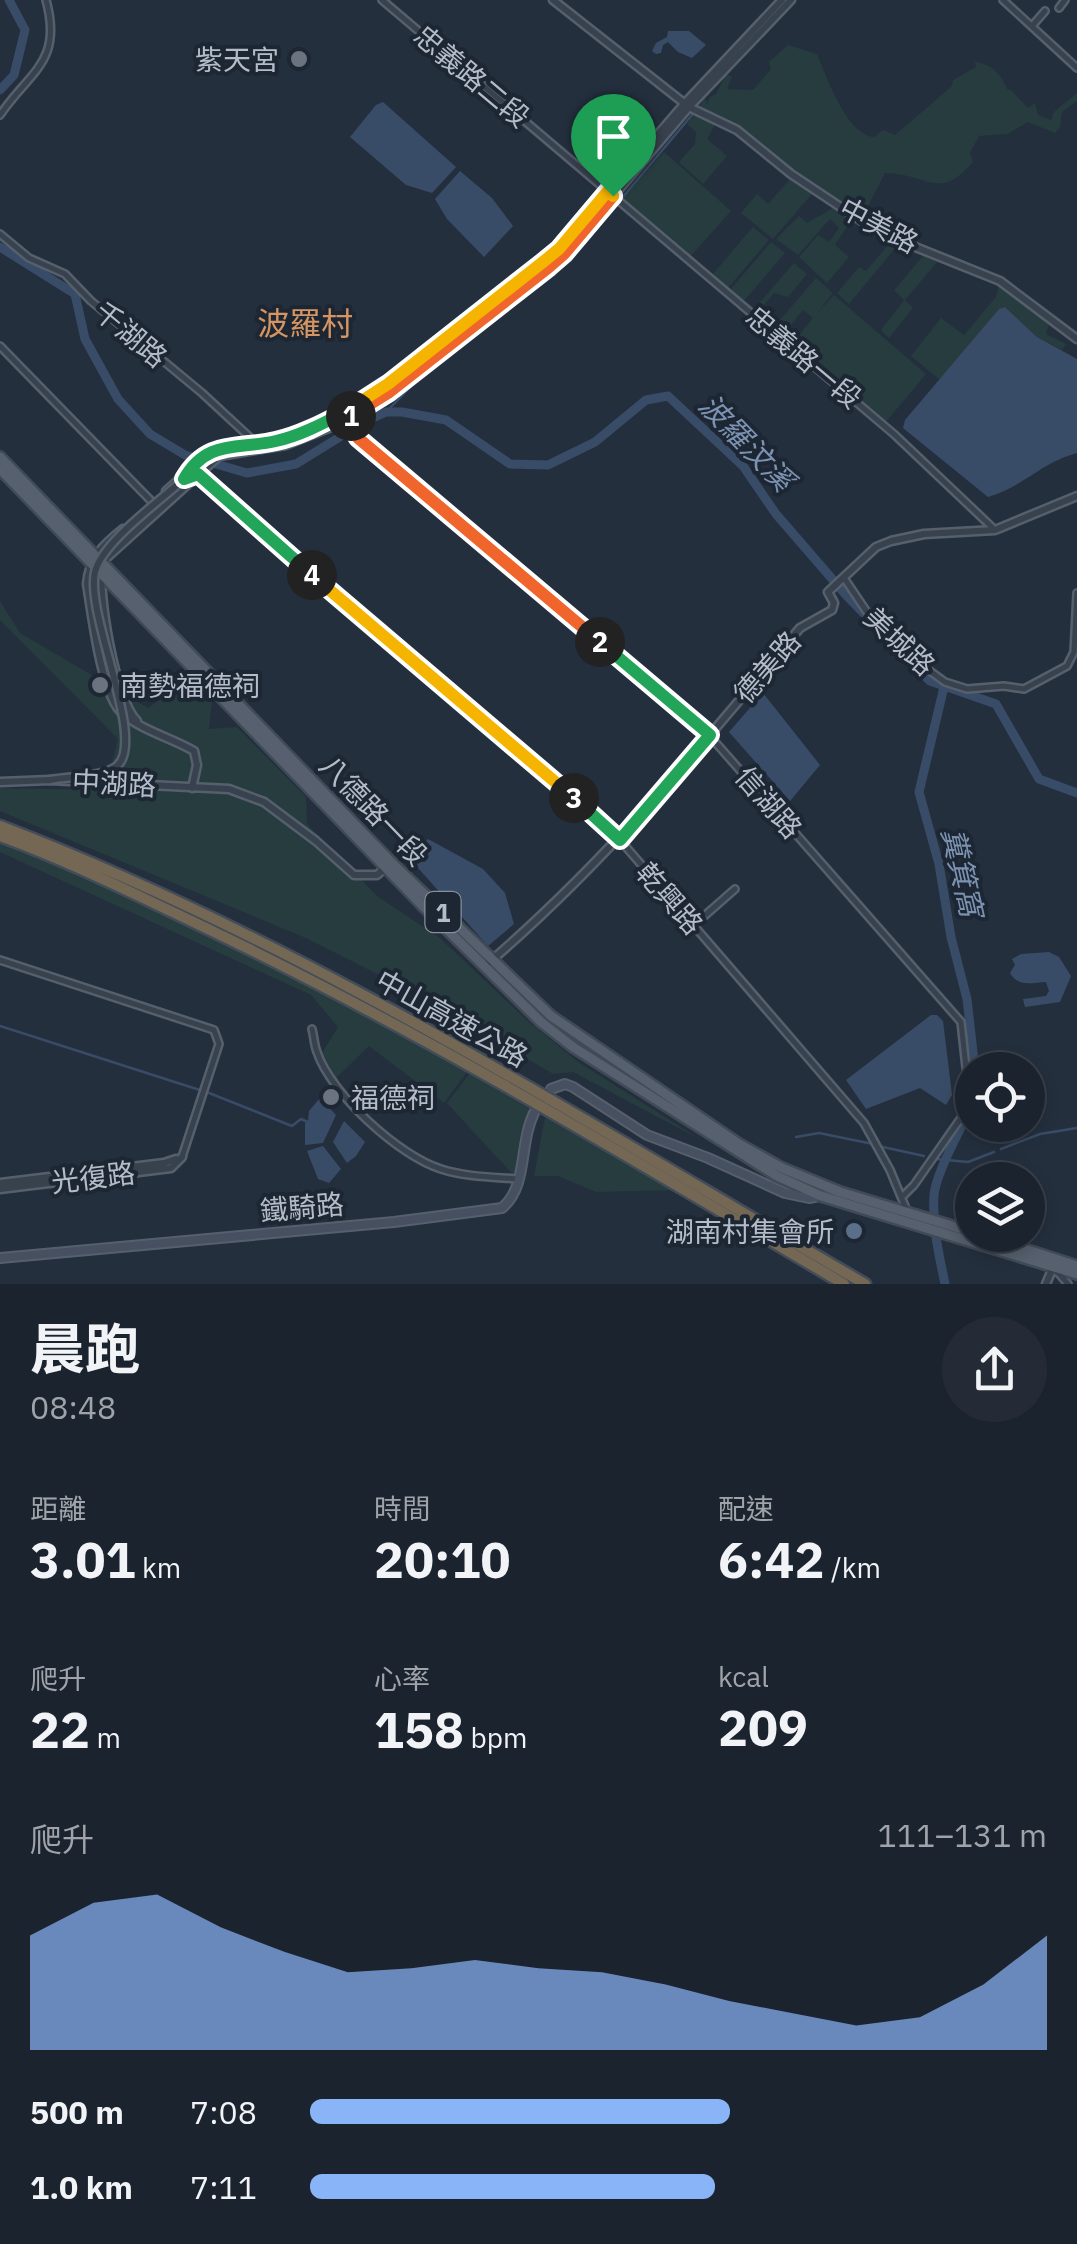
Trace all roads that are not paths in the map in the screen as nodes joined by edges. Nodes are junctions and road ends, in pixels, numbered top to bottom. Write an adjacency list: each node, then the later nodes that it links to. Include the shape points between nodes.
1 (46, 0): 14 (street, via 51,24 44,61)
2 (382, 0): 15 (street, 忠義路二段)
3 (554, 0): 13 (street, 中美路)
4 (782, 0): 10 (street)
5 (791, 0): 10 (street)
6 (1003, 0): 11 (street)
7 (1065, 0): 8 (street)
8 (1059, 8)
9 (1045, 11): 11 (street)
10 (774, 13): 13 (street)
11 (1032, 26): 12 (street)
12 (1077, 68)
13 (687, 105): 15 (street); 17 (street, 中美路, via 737,130 878,232 1000,281)
14 (0, 115)
15 (610, 193): 19 (street, via 564,254); 20 (street, via 559,249 388,384 332,419); 25 (street, 忠義路一段, via 895,435)
16 (0, 234): 20 (street, 千湖路, via 29,258 65,274)
17 (1077, 340)
18 (0, 346): 24 (street)
19 (348, 422): 22 (street, via 286,446 220,456); 30 (street, 信湖路, via 358,438)
20 (256, 443): 22 (street, via 211,451)
21 (1, 464): 26 (main road, 八德路一段 / 1)
22 (194, 471): 24 (street); 31 (street, bridge, via 109,548 94,573 127,734 124,756 104,772); 36 (street, 乾興路)
23 (1077, 496): 25 (street)
24 (156, 506): 26 (street)
25 (995, 530): 27 (street, via 891,541 876,546)
26 (97, 563): 29 (street, via 118,678 127,710); 29 (street, 中湖路, via 87,584 107,681 116,708); 37 (main road, 八德路一段 / 1)
27 (842, 579): 28 (street, 美城路, via 870,618 923,666 968,689 1024,689 1067,666 1074,652); 30 (street, 德美路, via 828,592 832,610 800,628)
28 (1077, 592)
29 (142, 725): 33 (street, 中湖路, via 194,751)
30 (710, 735): 36 (street, 德美路); 50 (street, 信湖路, via 961,1022 969,1095 963,1115)
31 (50, 780): 32 (street, 中湖路); 33 (street, 中湖路)
32 (0, 782)
33 (192, 788): 37 (street, via 229,789 264,802 354,875 377,876)
34 (0, 826): 61 (highway, 中山高速公路, via 299,960 495,1066)
35 (0, 836): 60 (highway, 中山高速公路, via 300,973)
36 (620, 840): 39 (street, 乾興路); 41 (street, 德美路)
37 (389, 865): 41 (main road, 八德路一段 / 1)
38 (736, 889): 39 (street)
39 (694, 925): 50 (street, 乾興路, via 864,1123)
40 (0, 960): 45 (street, 光復路, via 214,1030 219,1044)
41 (488, 963): 48 (main road, 八德路一段 / 1, via 582,1040 739,1144); 49 (main road, 八德路一段 / 1, via 541,1022 574,1047 736,1152)
42 (312, 1029): 46 (street, via 330,1078 399,1145 438,1168)
43 (551, 1089): 49 (main road, via 573,1087 647,1135 785,1194)
44 (535, 1112): 46 (main road, via 524,1136)
45 (182, 1157): 47 (street, 光復路, via 171,1168)
46 (520, 1179): 56 (main road, 鐵騎路, via 510,1202 495,1210)
47 (0, 1186)
48 (840, 1192): 49 (main road); 51 (main road, 八德路一段 / 1)
49 (821, 1196): 52 (main road, 八德路一段 / 1)
50 (902, 1197): 51 (street, 乾興路)
51 (907, 1211): 52 (main road, 八德路一段 / 1)
52 (919, 1220): 53 (main road, 1)
53 (947, 1228): 54 (main road, 1); 57 (main road, 1)
54 (955, 1229)
55 (1025, 1252): 57 (main road, 1)
56 (0, 1258)
57 (1054, 1263): 58 (main road, 1); 59 (main road, 1); 62 (street); 63 (street)
58 (1077, 1266)
59 (1077, 1274)
60 (844, 1284)
61 (865, 1284)
62 (1046, 1284)
63 (1068, 1284)

